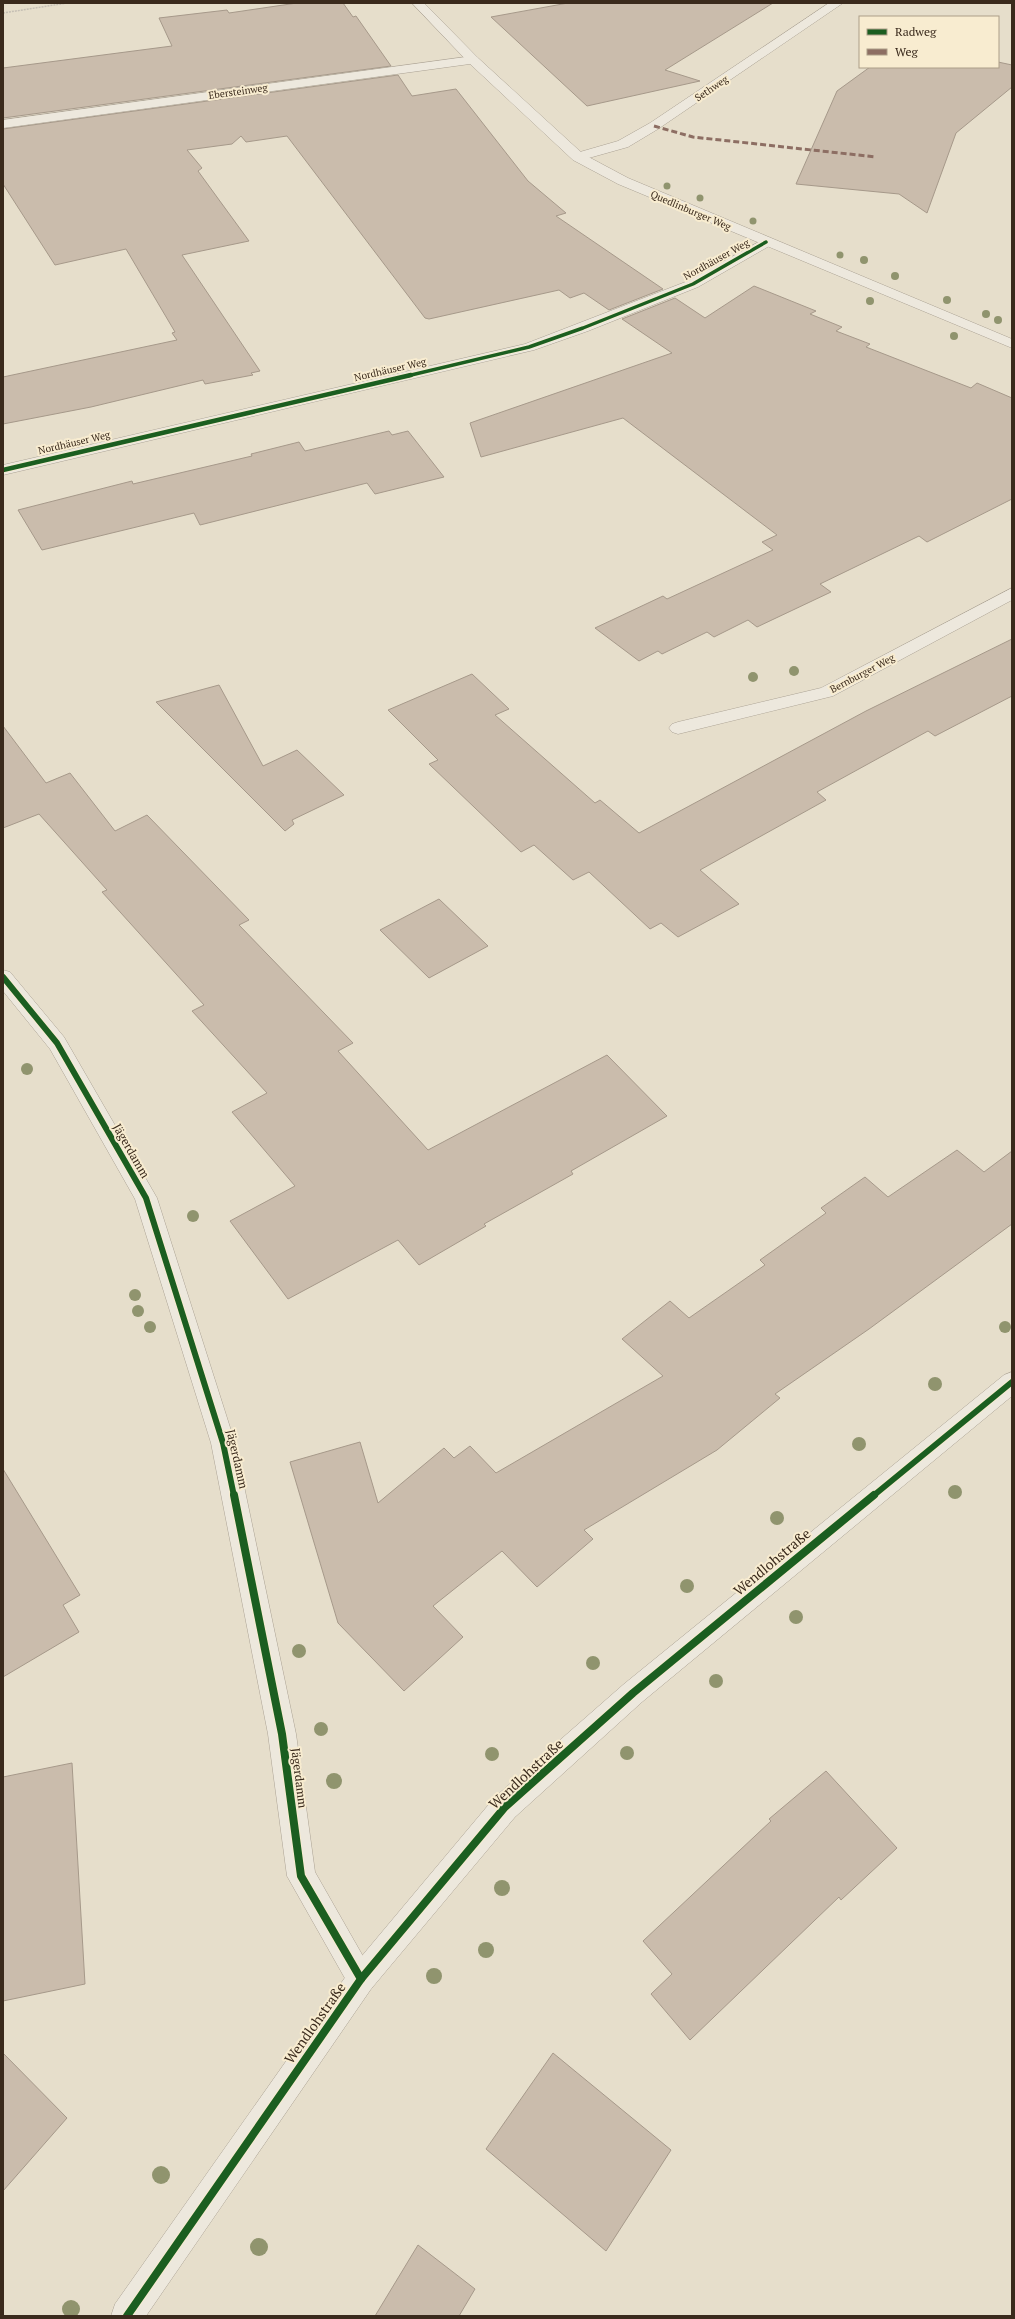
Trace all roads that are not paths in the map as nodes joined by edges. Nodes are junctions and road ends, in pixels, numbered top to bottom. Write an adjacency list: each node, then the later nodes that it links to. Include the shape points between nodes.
1 (418, 3): 3 (street, Quedlinburger Weg)
2 (837, 3): 5 (street, Sethweg, via 654,126 623,144)
3 (473, 60): 4 (street, Ebersteinweg); 5 (street, Quedlinburger Weg)
4 (3, 124)
5 (578, 157): 6 (street, Quedlinburger Weg, via 623,181)
6 (766, 242): 7 (street, Quedlinburger Weg); 8 (street, Nordhäuser Weg, via 693,284 529,347)
7 (1012, 344)
8 (3, 470)
9 (1012, 593): 10 (street, Bernburger Weg, via 826,692)
10 (678, 728)
11 (3, 977): 13 (street, Jägerdamm, via 57,1043 146,1198 224,1443 282,1734 301,1876)
12 (1012, 1382): 13 (street, Wendlohstraße, via 633,1693 505,1807)
13 (361, 1979): 14 (street, Wendlohstraße)
14 (126, 2316)

